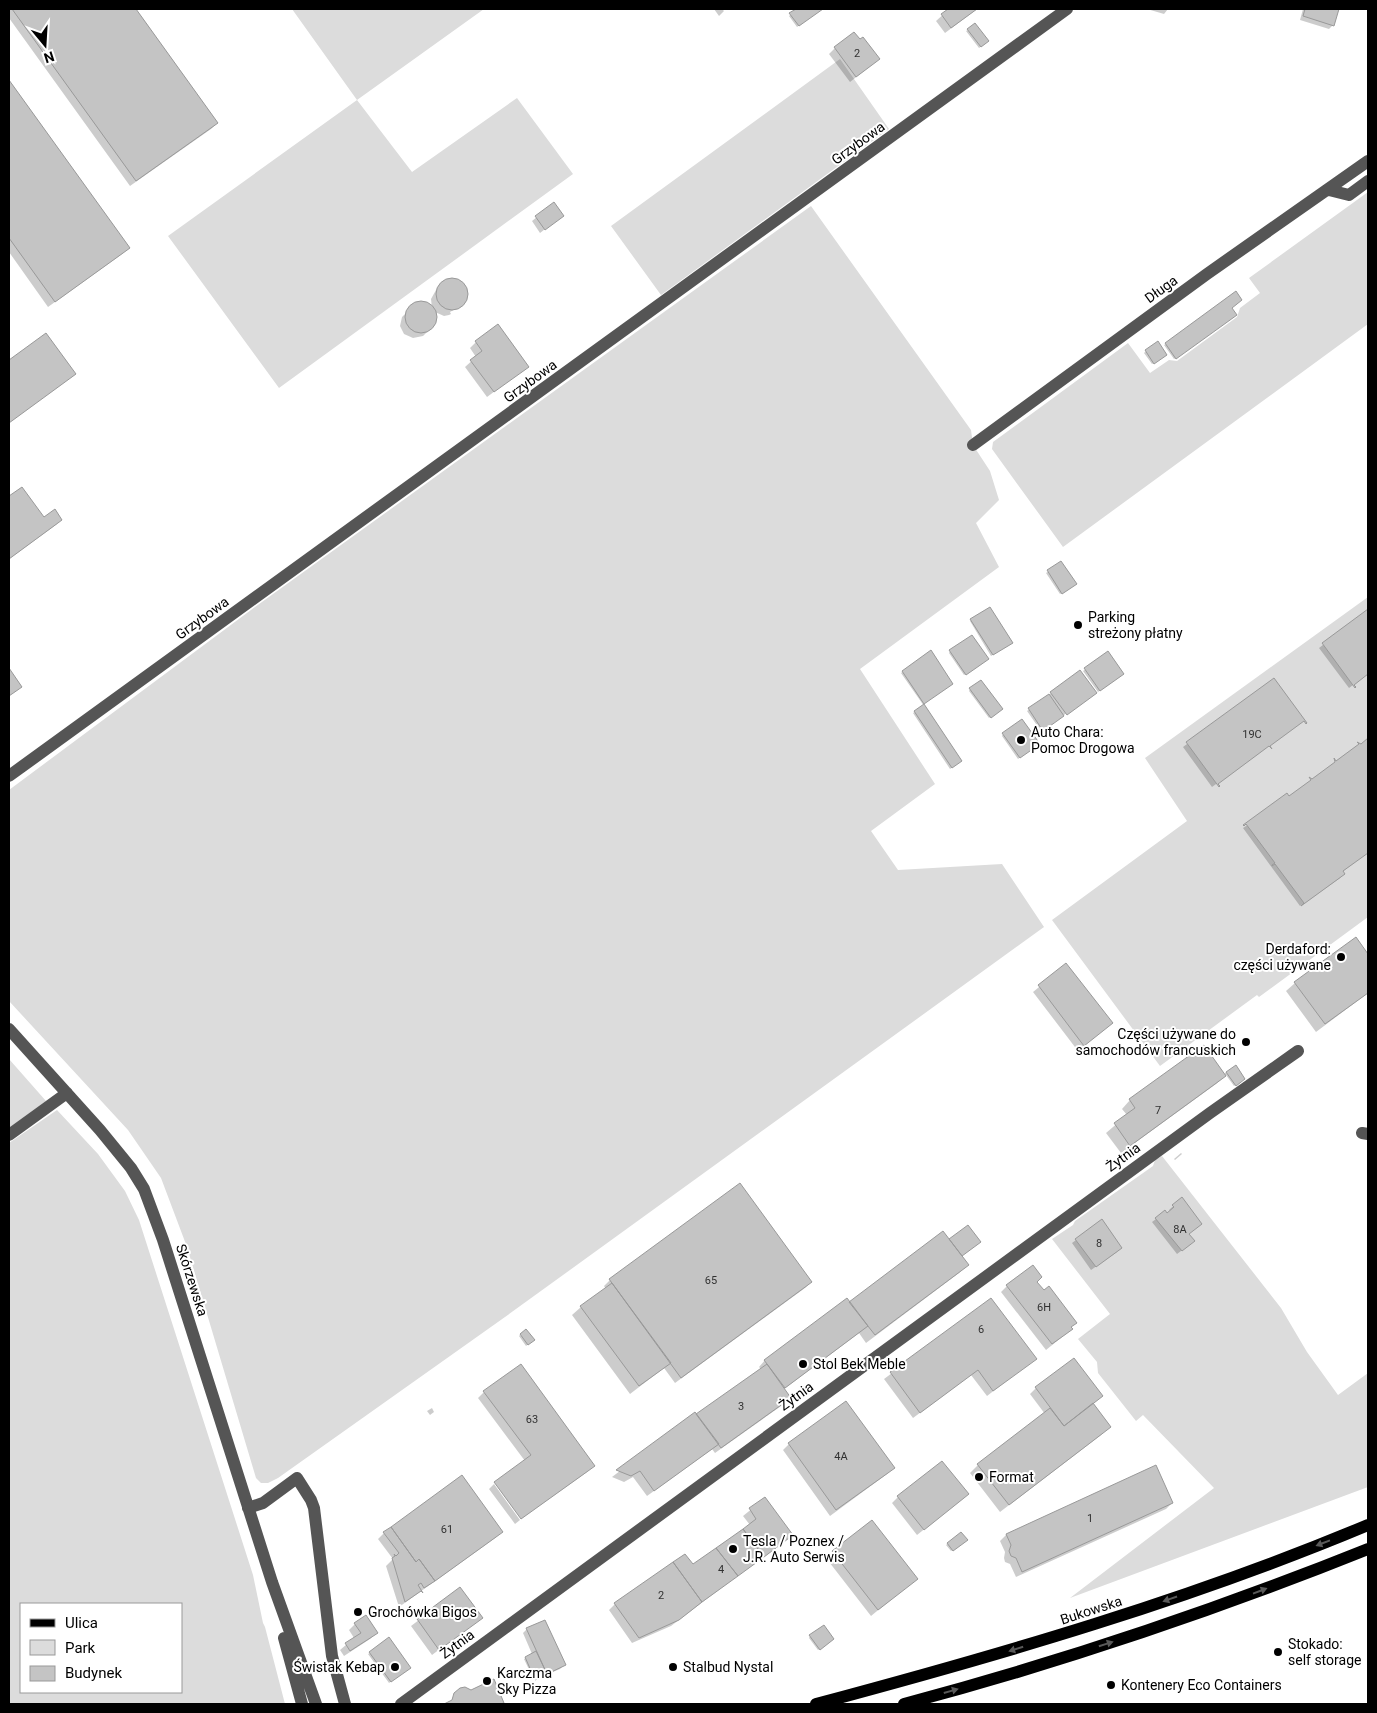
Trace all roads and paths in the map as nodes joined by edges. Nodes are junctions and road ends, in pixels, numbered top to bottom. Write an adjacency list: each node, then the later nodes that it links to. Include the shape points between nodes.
1 (1068, 9): 6 (street, Grzybowa)
2 (1368, 161): 4 (street, Długa)
3 (1368, 181): 4 (street, via 1349,195)
4 (1329, 190): 5 (street, Długa, via 1207,274)
5 (973, 445)
6 (9, 776)
7 (9, 1029): 9 (street, Skórzewska)
8 (1298, 1051): 18 (street, Żytnia)
9 (67, 1093): 10 (street); 11 (street, Skórzewska, via 126,1162 147,1196)
10 (9, 1135)
11 (248, 1508): 14 (street, Skórzewska); 17 (street, via 263,1503 297,1478 311,1500 332,1656)
12 (1368, 1525): 19 (main road, Bukowska, one-way to 19, via 1127,1614 976,1661)
13 (1368, 1549): 20 (main road, one-way to 13, via 1142,1633)
14 (272, 1582): 15 (street, Skórzewska); 16 (street, Skórzewska)
15 (302, 1704)
16 (316, 1704)
17 (345, 1704)
18 (401, 1704)
19 (816, 1704)
20 (904, 1704)

